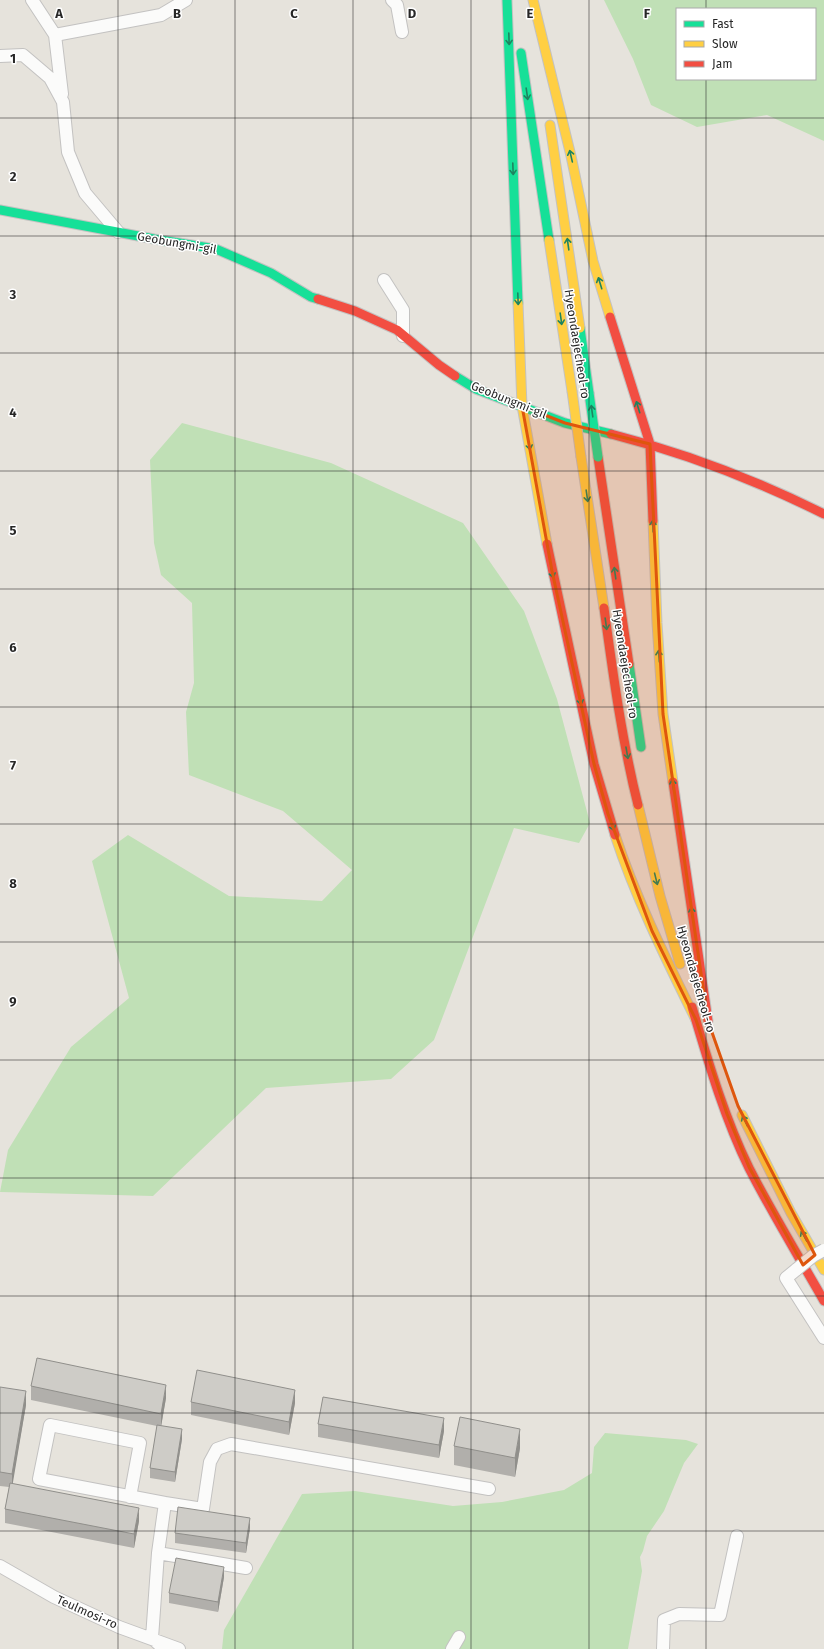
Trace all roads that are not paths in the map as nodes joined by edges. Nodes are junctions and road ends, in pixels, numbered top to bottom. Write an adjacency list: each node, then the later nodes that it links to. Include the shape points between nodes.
1 (32, 0): 9 (street)
2 (186, 0): 9 (street, via 161,15)
3 (392, 0): 8 (street, via 397,5)
4 (507, 0): 19 (main road, one-way to 19)
5 (513, 0): 7 (main road)
6 (532, 0): 12 (main road); 20 (main road, one-way to 6, via 593,261 571,156)
7 (517, 25)
8 (402, 32)
9 (55, 35): 13 (street)
10 (520, 41): 24 (main road, Hyeondaejecheol-ro, one-way to 24, bridge, via 615,685 632,781 660,896)
11 (0, 56): 13 (street, via 23,55 50,78)
12 (545, 86)
13 (63, 102): 16 (street, via 68,152 85,193)
14 (549, 118): 22 (main road, Hyeondaejecheol-ro, one-way to 14, bridge)
15 (0, 210): 16 (main road, Geobungmi-gil)
16 (118, 232): 18 (main road, Geobungmi-gil, via 216,249 271,273 311,297 355,311 396,330)
17 (384, 280): 18 (street, via 403,310)
18 (403, 336): 19 (main road, Geobungmi-gil, via 439,365 476,389)
19 (522, 406): 20 (main road, Geobungmi-gil, via 565,423); 24 (main road, one-way to 24, via 552,570 596,771 625,865 652,931)
20 (650, 444): 21 (main road, Geobungmi-gil, via 743,477); 23 (main road, Hyeondaejecheol-ro, one-way to 20, via 709,1025 663,714)
21 (824, 514)
22 (642, 758)
23 (689, 957)
24 (696, 1020): 28 (main road, Hyeondaejecheol-ro, via 706,1056 749,1167)
25 (738, 1106): 27 (main road, one-way to 25, via 774,1182)
26 (824, 1250): 29 (street, bridge, via 786,1278)
27 (824, 1270)
28 (824, 1301)
29 (824, 1338)
30 (489, 1489): 32 (street, via 231,1444 217,1449 210,1462 203,1509)
31 (130, 1496): 31 (street, via 39,1479 50,1425 140,1443); 32 (street)
32 (165, 1503): 34 (street)
33 (737, 1536): 42 (street, via 720,1615 678,1614 664,1620)
34 (158, 1553): 36 (street); 38 (street)
35 (0, 1566): 38 (street, Teulmosi-ro, via 54,1597)
36 (246, 1568)
37 (459, 1637): 41 (street)
38 (152, 1638): 39 (street); 40 (street, Teulmosi-ro)
39 (164, 1649)
40 (179, 1649)
41 (452, 1649)
42 (663, 1649)

